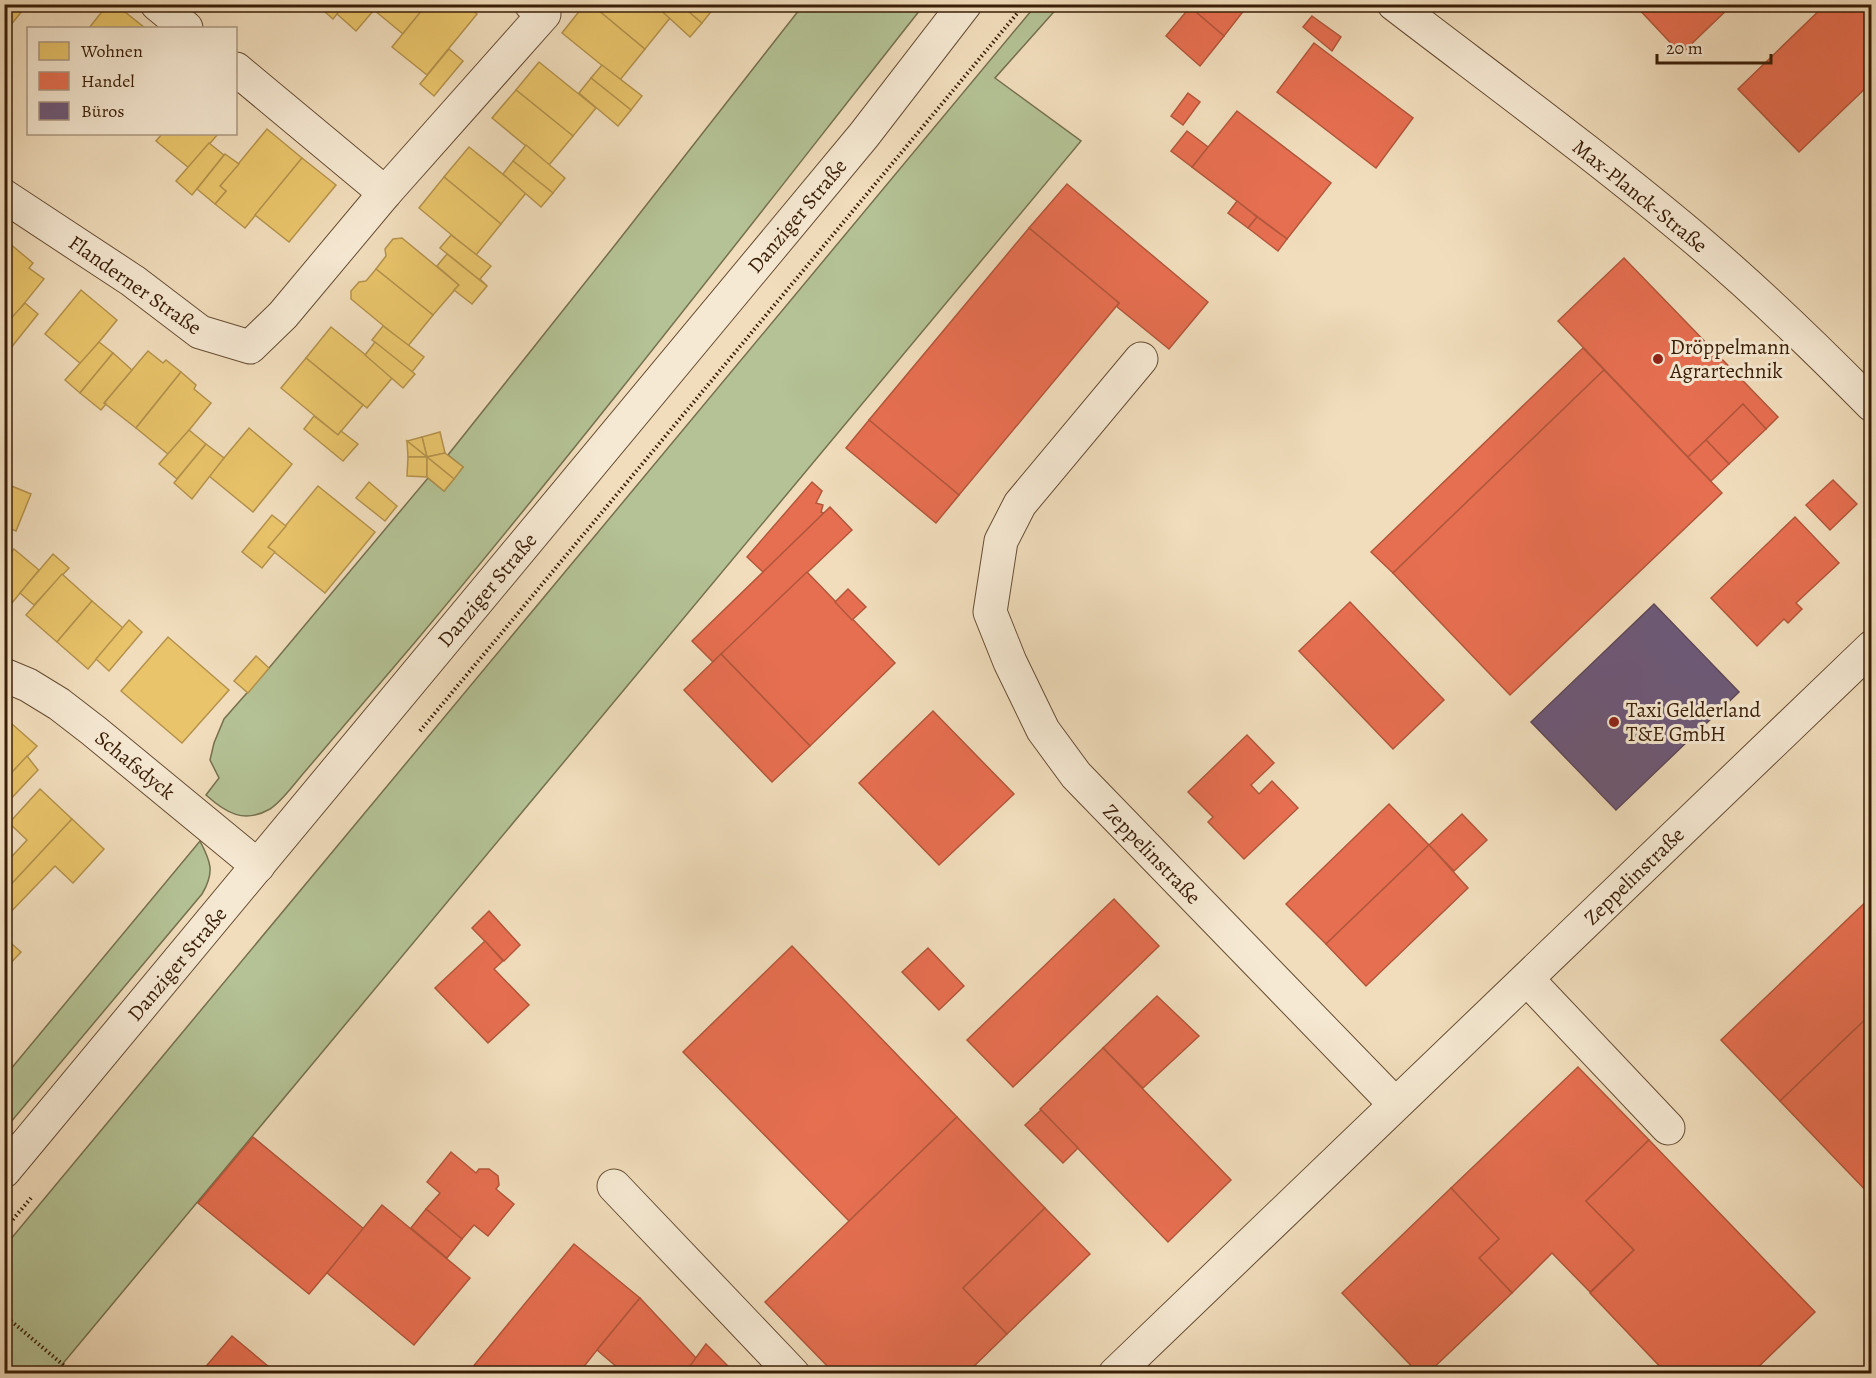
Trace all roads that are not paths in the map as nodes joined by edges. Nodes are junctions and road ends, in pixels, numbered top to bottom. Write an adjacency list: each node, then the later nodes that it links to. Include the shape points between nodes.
1 (157, 4): 5 (street)
2 (964, 4): 13 (street, Danziger Straße, via 856,144)
3 (1394, 4): 10 (street, Max-Planck-Straße, via 1699,242)
4 (542, 8): 7 (street, Flanderner Straße)
5 (185, 27)
6 (237, 70): 7 (street)
7 (385, 192): 8 (street, Flanderner Straße, via 283,315 250,347 200,332 133,281)
8 (4, 196)
9 (1141, 359): 15 (street, Zeppelinstraße, via 1020,504 1001,541 990,612 1043,730 1076,775)
10 (1872, 405)
11 (1872, 647): 14 (street, Zeppelinstraße)
12 (4, 675): 13 (street, Schafsdyck, via 59,704)
13 (258, 866): 17 (street, Danziger Straße)
14 (1527, 979): 15 (street, Zeppelinstraße); 16 (street)
15 (1395, 1104): 20 (street, Zeppelinstraße)
16 (1668, 1128)
17 (4, 1171)
18 (614, 1185): 19 (street)
19 (793, 1374)
20 (1114, 1374)

